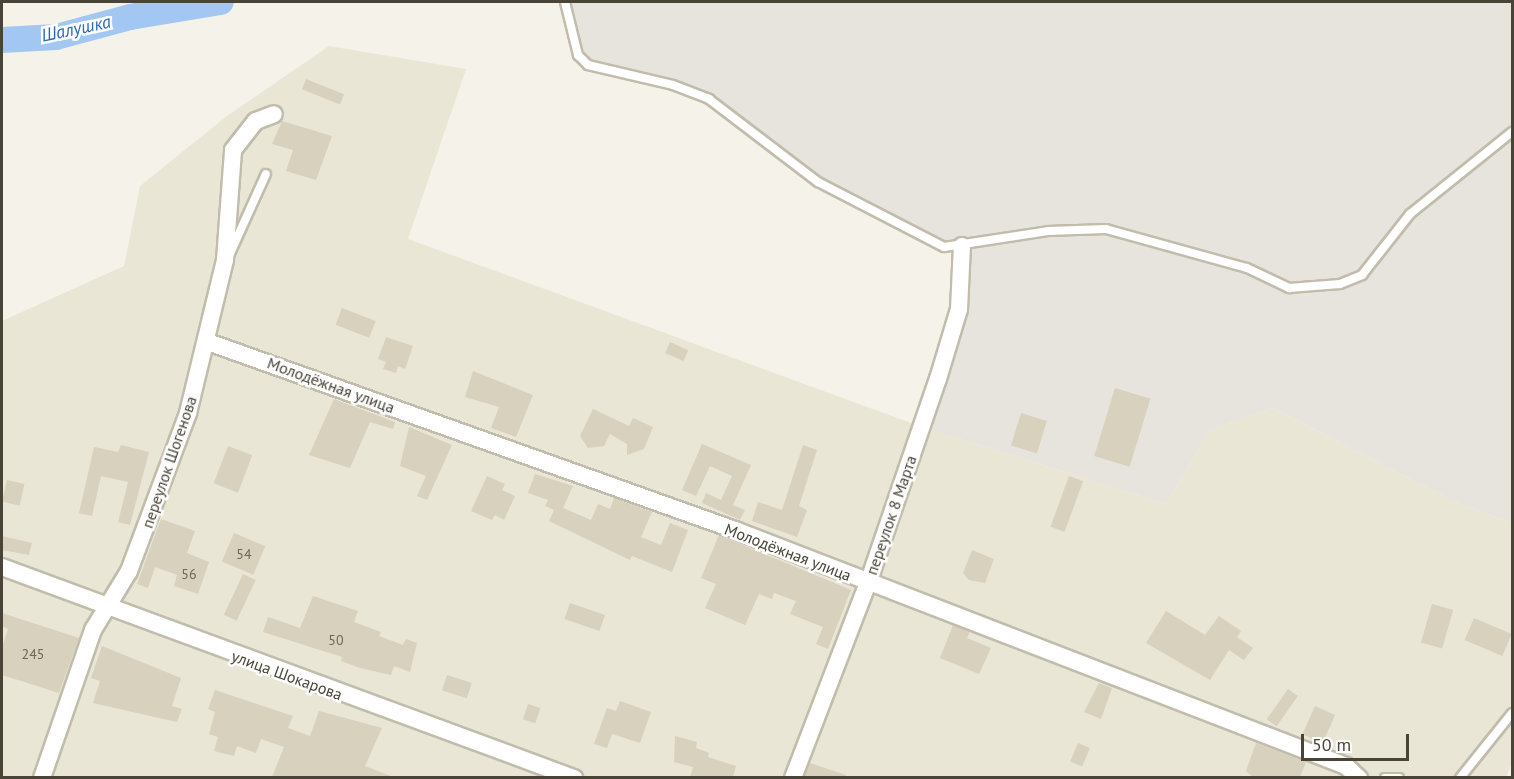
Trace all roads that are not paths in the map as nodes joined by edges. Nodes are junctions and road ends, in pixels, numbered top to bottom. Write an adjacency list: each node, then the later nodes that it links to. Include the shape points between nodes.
1 (565, 2): 5 (lane, via 578,55 588,65 691,90 740,120 818,182 924,240 944,247)
2 (274, 114): 6 (street, переулок Шогенова, via 256,121 233,150)
3 (1512, 132): 5 (lane, via 1410,214 1362,274 1340,284 1289,288 1247,268 1115,230 1048,231)
4 (266, 174): 6 (lane, via 248,221)
5 (962, 246): 9 (street, переулок 8 Марта, via 959,309)
6 (225, 260): 7 (street, переулок Шогенова)
7 (208, 342): 9 (street, Молодёжная улица, via 735,530); 10 (street, переулок Шогенова, via 176,451 129,571)
8 (2, 567): 10 (street, улица Шокарова)
9 (868, 583): 14 (street, переулок 8 Марта); 15 (street, Молодёжная улица, via 1346,765)
10 (108, 606): 12 (street, переулок Шогенова, via 93,630); 13 (street, улица Шокарова, via 198,643)
11 (1512, 713): 18 (lane)
12 (42, 777)
13 (574, 777)
14 (793, 777)
15 (1359, 777)
16 (1385, 777): 17 (lane)
17 (1399, 777)
18 (1460, 777)

